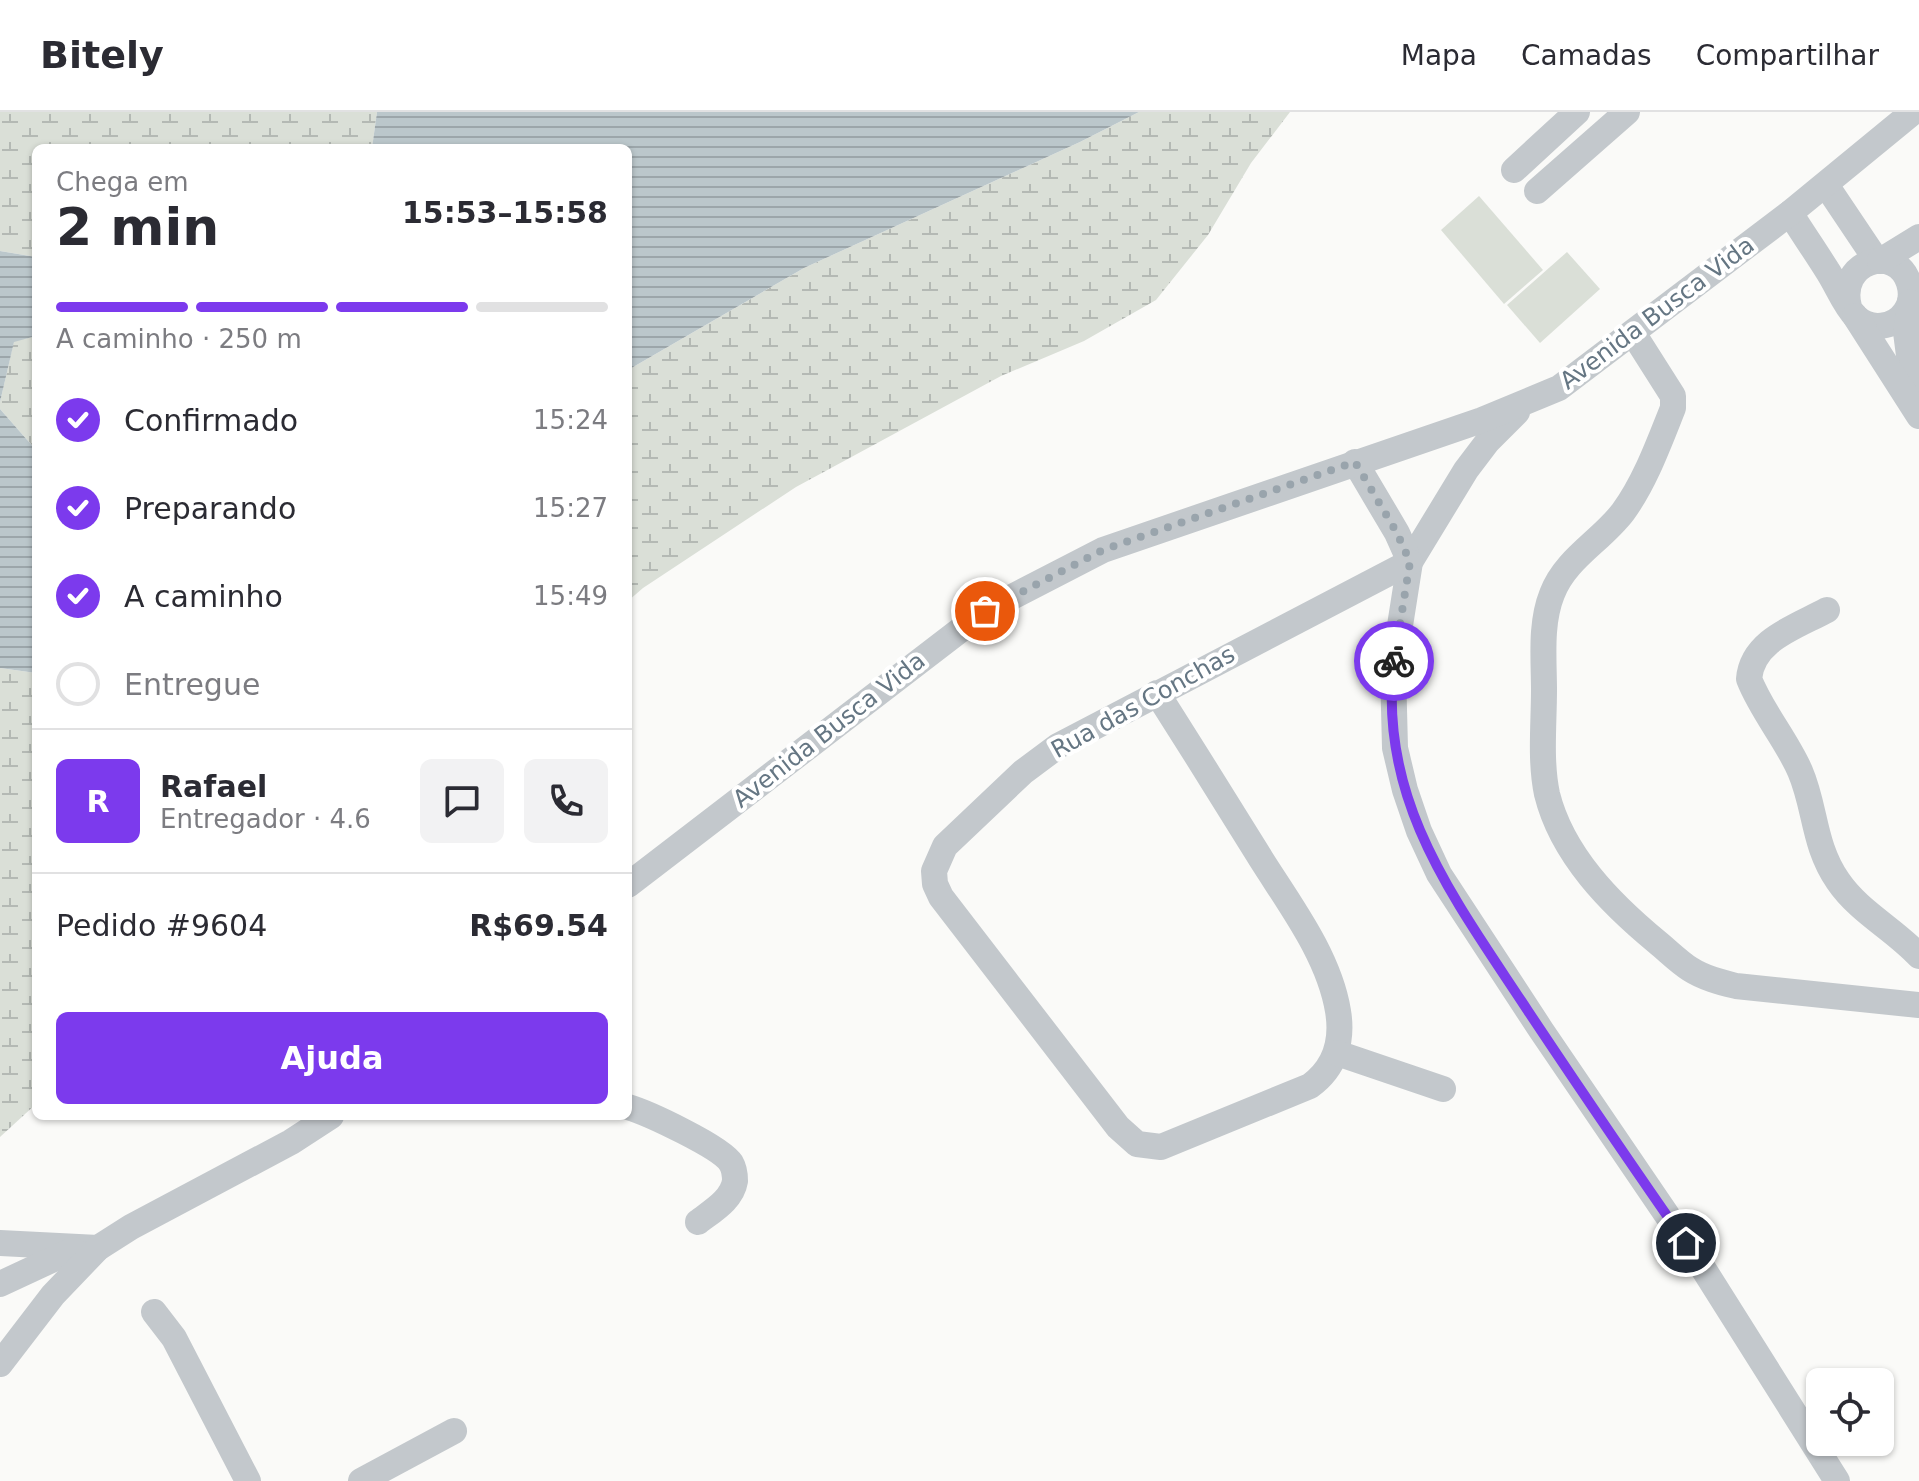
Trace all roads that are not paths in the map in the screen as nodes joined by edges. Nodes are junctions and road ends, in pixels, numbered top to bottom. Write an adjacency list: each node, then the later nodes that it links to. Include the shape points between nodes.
1 (1577, 112): 4 (street)
2 (1627, 112): 6 (street)
3 (1913, 112): 5 (street, Avenida Busca Vida)
4 (1514, 170)
5 (1826, 185): 7 (street, Avenida Busca Vida); 9 (street)
6 (1537, 191)
7 (1790, 213): 12 (street); 13 (street, Avenida Busca Vida)
8 (1919, 237): 9 (street)
9 (1878, 261): 11 (street, via 1899,268); 12 (street, via 1851,276 1846,296)
10 (1919, 269): 11 (street)
11 (1911, 298): 12 (street, via 1906,311 1887,325 1864,323); 15 (street, via 1906,332)
12 (1852, 311): 15 (street)
13 (1633, 333): 14 (street, Avenida Busca Vida, via 1559,388); 22 (street, via 1673,396 1673,408 1622,513 1568,568 1551,595 1544,642 1545,765 1555,818 1617,909 1690,969 1736,986)
14 (1527, 403): 16 (street, Avenida Busca Vida); 17 (street, via 1466,470)
15 (1918, 415)
16 (1355, 462): 17 (street); 20 (street, Avenida Busca Vida, via 1103,550 985,611)
17 (1410, 562): 19 (street, Rua das Conchas); 36 (street, via 1396,640 1392,706 1395,748 1419,831 1474,929 1701,1265)
18 (1827, 610): 21 (street, via 1766,644 1750,665 1749,679 1799,770 1823,855 1838,882)
19 (1157, 693): 23 (street, via 1316,948 1337,1006); 23 (street, Rua das Conchas, via 1058,746 957,834 934,871 941,897 1118,1127 1137,1144 1161,1147 1178,1142 1310,1086 1321,1079)
20 (632, 882)
21 (1919, 956)
22 (1919, 1005)
23 (1337, 1053): 24 (street)
24 (1443, 1089)
25 (632, 1109): 27 (street, via 687,1134 732,1164 732,1191)
26 (325, 1120): 29 (street)
27 (698, 1222)
28 (0, 1243): 29 (street)
29 (87, 1248): 30 (street); 32 (street)
30 (0, 1284)
31 (154, 1312): 34 (street, via 174,1338)
32 (0, 1364)
33 (454, 1431): 35 (street)
34 (248, 1481)
35 (361, 1481)
36 (1837, 1481)

